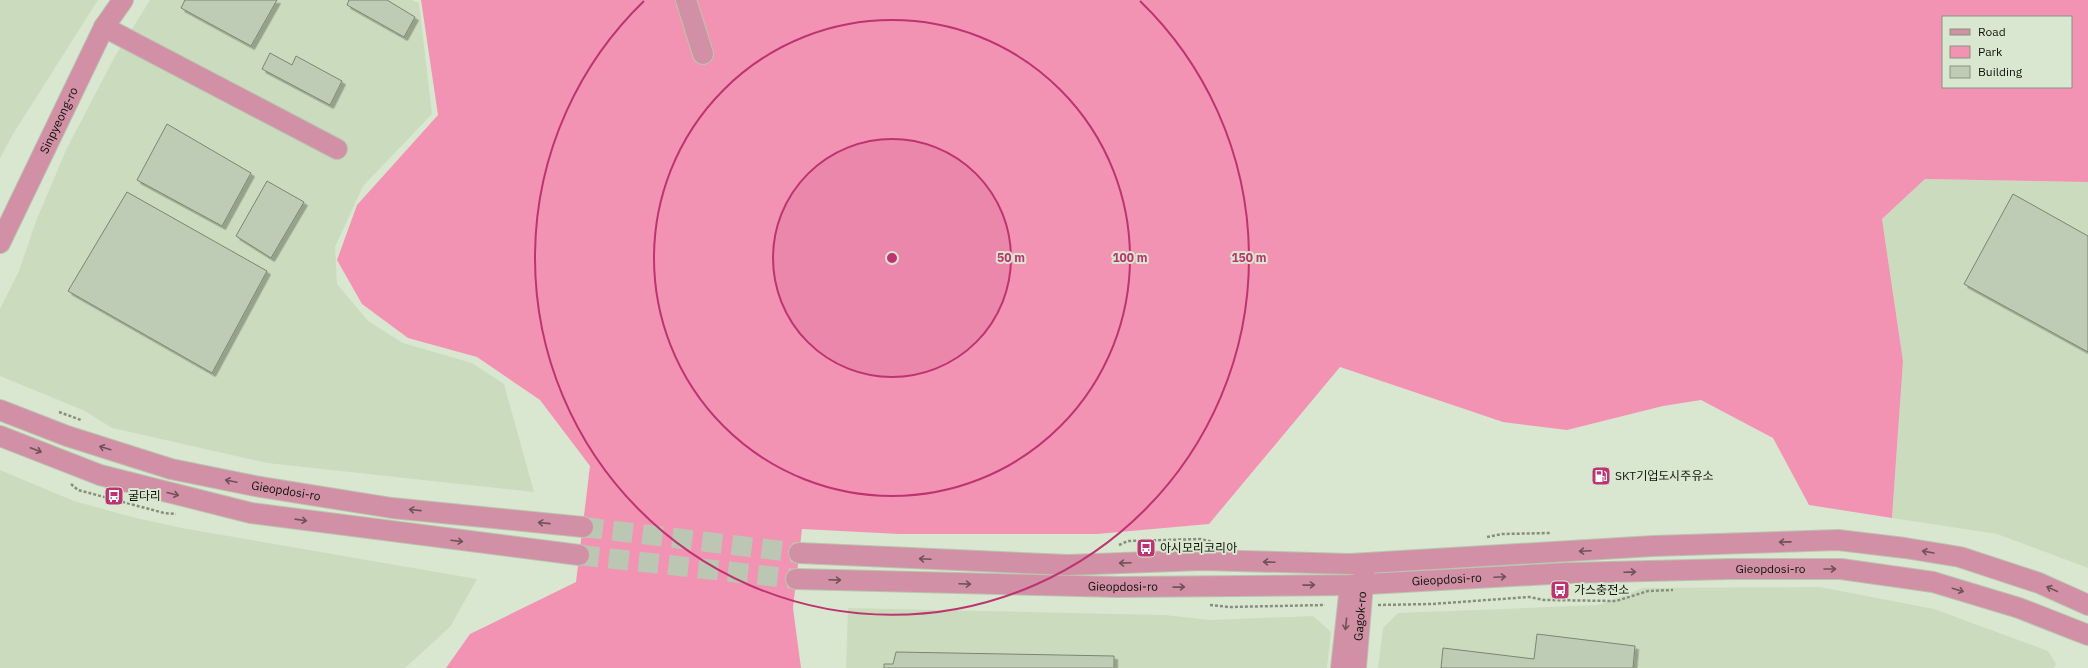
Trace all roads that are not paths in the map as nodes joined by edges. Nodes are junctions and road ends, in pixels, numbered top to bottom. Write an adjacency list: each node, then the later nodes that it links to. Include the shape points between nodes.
1 (123, 0): 3 (street, Sinpyeong-ro)
2 (686, 0): 4 (street)
3 (104, 27): 5 (street); 6 (street, Sinpyeong-ro)
4 (702, 54)
5 (337, 149)
6 (0, 243)
7 (0, 410): 9 (street, Gieopdosi-ro, one-way to 7, via 392,508 255,486 172,469 67,436)
8 (0, 436): 11 (street, one-way to 11, via 100,475 251,513)
9 (583, 527)
10 (799, 553): 12 (street, Gieopdosi-ro, one-way to 10, via 1203,560 1068,565)
11 (579, 555)
12 (1357, 564): 14 (street, Gagok-ro); 15 (street, Gieopdosi-ro, one-way to 12, via 2039,583 1960,557 1838,540 1653,546)
13 (796, 579): 14 (street, Gieopdosi-ro, one-way to 14, via 1119,587)
14 (1357, 585): 16 (street, Gieopdosi-ro, one-way to 16, via 1567,574 1730,569 1841,569 1933,582 2019,608); 17 (street, Gagok-ro, one-way to 17); 18 (street, Gagok-ro)
15 (2088, 605)
16 (2088, 635)
17 (1341, 668)
18 (1356, 668)

